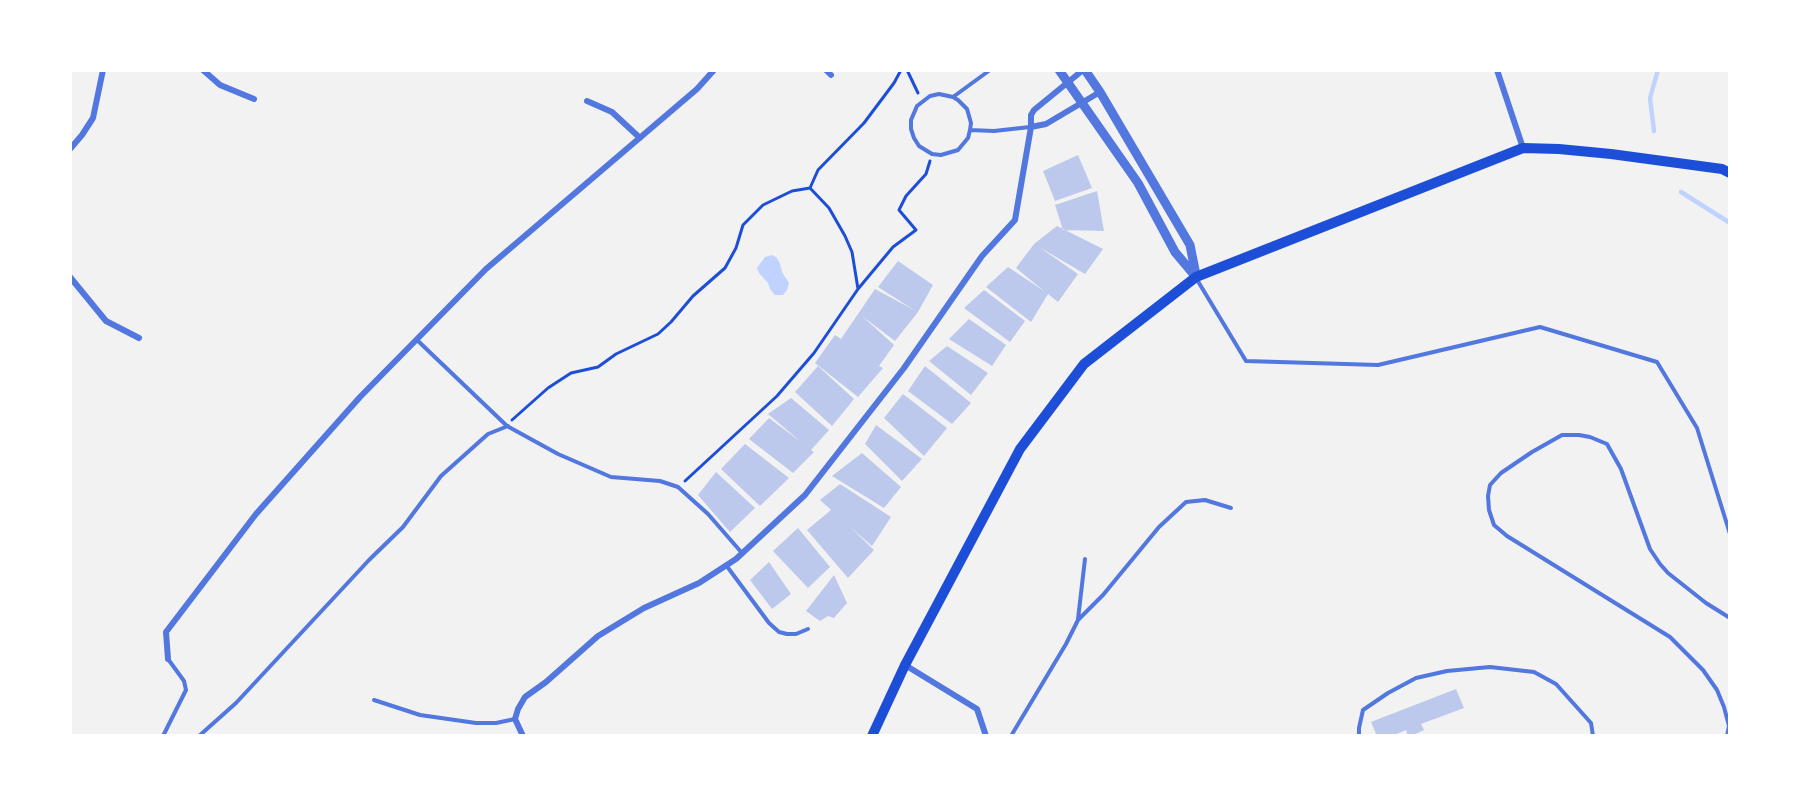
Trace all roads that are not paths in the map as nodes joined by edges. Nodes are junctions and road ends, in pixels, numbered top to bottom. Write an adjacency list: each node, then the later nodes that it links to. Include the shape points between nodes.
1 (103, 70): 18 (street, via 93,118)
2 (203, 70): 11 (street, via 220,85)
3 (714, 70): 16 (street)
4 (990, 70): 10 (lane)
5 (1059, 70): 8 (street)
6 (1084, 70): 8 (street); 9 (street)
7 (1497, 70): 17 (street)
8 (1066, 82): 13 (street); 14 (street, via 1034,110)
9 (1100, 92): 13 (street); 21 (street, via 1190,245)
10 (953, 97): 15 (lane, via 967,109); 15 (lane, via 939,94 922,100 913,112 914,138 919,146 941,155 958,150)
11 (254, 99)
12 (587, 101): 16 (street, via 612,112)
13 (1081, 103): 14 (street, via 1046,124); 21 (street, via 1138,183 1175,252)
14 (1031, 127): 15 (lane); 27 (street, via 1015,220 982,256 904,368 805,495)
15 (970, 130)
16 (640, 138): 23 (street, via 486,269)
17 (1523, 148): 19 (main road, via 1611,154); 21 (main road)
18 (70, 149)
19 (1730, 173)
20 (70, 277): 22 (street, via 106,321)
21 (1196, 277): 26 (lane, via 1246,361 1378,365 1540,327 1657,362 1697,428); 34 (main road, via 1084,364 1051,407 1020,449)
22 (139, 339)
23 (416, 339): 24 (lane); 33 (street, via 256,514 219,561 166,632)
24 (507, 426): 27 (lane, via 611,477 660,481 678,487); 39 (lane, via 488,434 441,476 403,527 236,703)
25 (1231, 508): 31 (lane, via 1205,500 1186,502 1159,527)
26 (1730, 534)
27 (742, 553): 29 (street)
28 (1085, 559): 31 (lane)
29 (726, 565): 32 (lane, via 779,632 796,634); 36 (street, via 598,636 525,697)
30 (1730, 618): 37 (lane, via 1660,564 1650,549 1621,469 1607,444 1579,435 1562,435 1501,473 1490,485 1489,510 1494,525 1670,637 1717,690)
31 (1078, 620): 43 (lane)
32 (808, 629)
33 (168, 659): 38 (lane, via 186,690)
34 (904, 665): 41 (main road); 42 (street, via 977,709)
35 (374, 700): 36 (lane, via 420,715 476,723)
36 (515, 719): 40 (street)
37 (1729, 726): 46 (lane)
38 (163, 735)
39 (199, 735)
40 (523, 735)
41 (872, 735)
42 (986, 735)
43 (1011, 735)
44 (1359, 735): 45 (lane, via 1364,710 1416,678 1490,667 1534,672 1556,684 1591,723)
45 (1593, 735)
46 (1727, 735)

